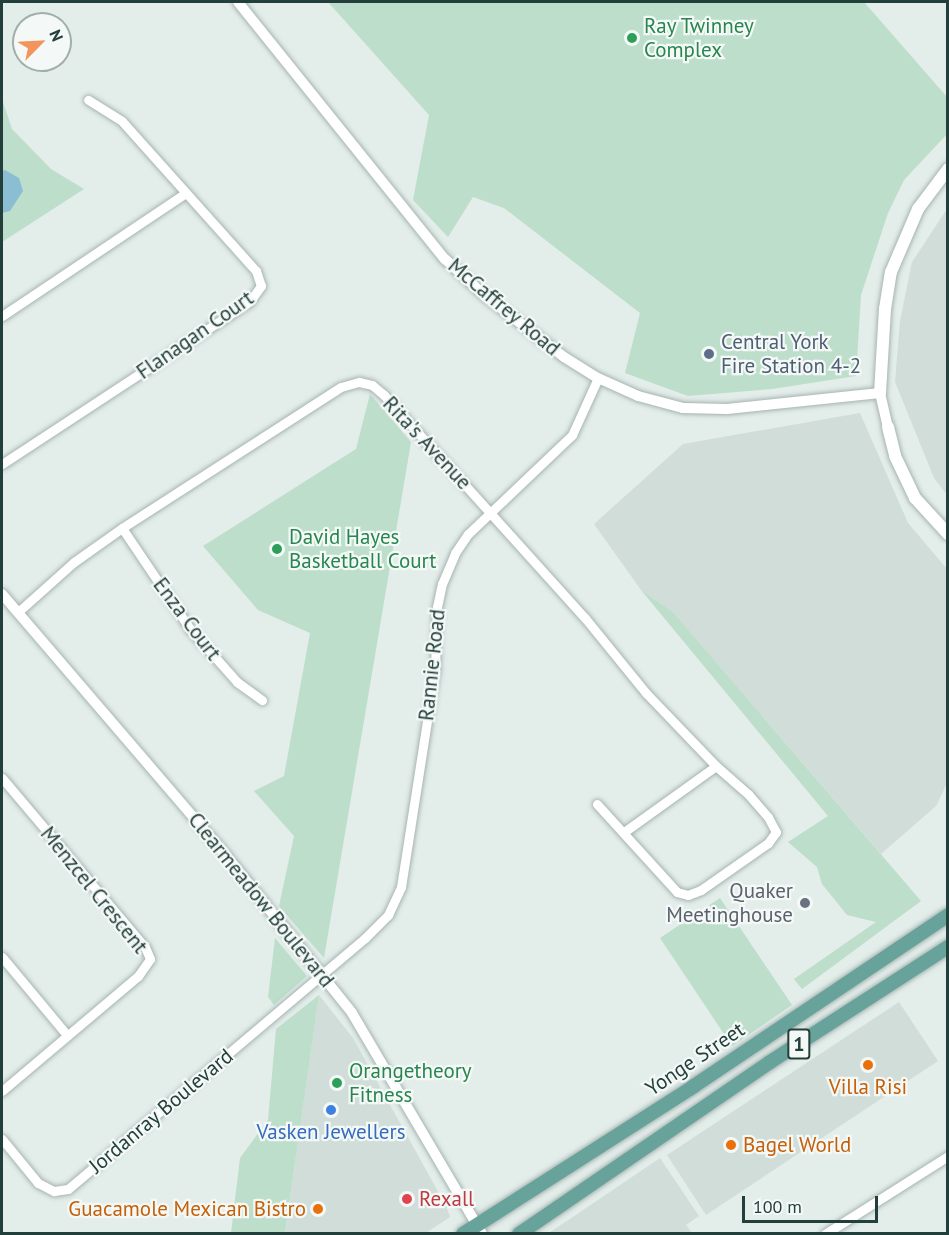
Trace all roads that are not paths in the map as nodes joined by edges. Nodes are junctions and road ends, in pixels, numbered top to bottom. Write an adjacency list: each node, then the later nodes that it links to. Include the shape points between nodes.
1 (238, 2): 6 (street, McCaffrey Road, via 445,259 525,329)
2 (88, 100): 4 (street, Flanagan Court, via 122,121)
3 (948, 169): 7 (main road, via 918,209 891,272)
4 (186, 193): 5 (street); 9 (street, Flanagan Court, via 256,270 260,278 258,293)
5 (2, 316)
6 (598, 378): 7 (street, McCaffrey Road, via 638,396 683,408 727,409); 10 (street, Rannie Road, via 572,435)
7 (880, 393): 8 (street)
8 (888, 428): 12 (main road, via 895,456 915,498)
9 (2, 464)
10 (489, 511): 11 (street, Rita's Avenue, via 384,395 372,385 358,382 341,387); 16 (street, Rita's Avenue, via 646,693); 23 (street, Rannie Road, via 455,553 442,584 437,608 435,670 396,902 379,926)
11 (122, 528): 14 (street, Rita's Avenue, via 74,562); 15 (street, Enza Court, via 190,629 237,682)
12 (948, 534)
13 (2, 594): 14 (street, Clearmeadow Boulevard)
14 (18, 612): 23 (street, Clearmeadow Boulevard)
15 (262, 700)
16 (716, 766): 19 (street); 19 (street, Rita's Avenue, via 768,817 776,832 768,843 688,895 677,892)
17 (2, 778): 24 (street, Menzcel Crescent, via 145,947 150,959 138,976)
18 (597, 804): 19 (street)
19 (624, 832)
20 (948, 915): 28 (main road, Yonge Street / 1)
21 (948, 947): 30 (main road, 1)
22 (2, 957): 24 (street)
23 (322, 974): 26 (street, Jordanray Boulevard, via 68,1189 54,1191 38,1183); 28 (street, Clearmeadow Boulevard, via 378,1054)
24 (67, 1035): 25 (street, Menzcel Crescent)
25 (2, 1091)
26 (2, 1139)
27 (948, 1156): 31 (street)
28 (479, 1229): 29 (main road, Yonge Street / 1)
29 (463, 1233)
30 (519, 1233)
31 (825, 1233)

